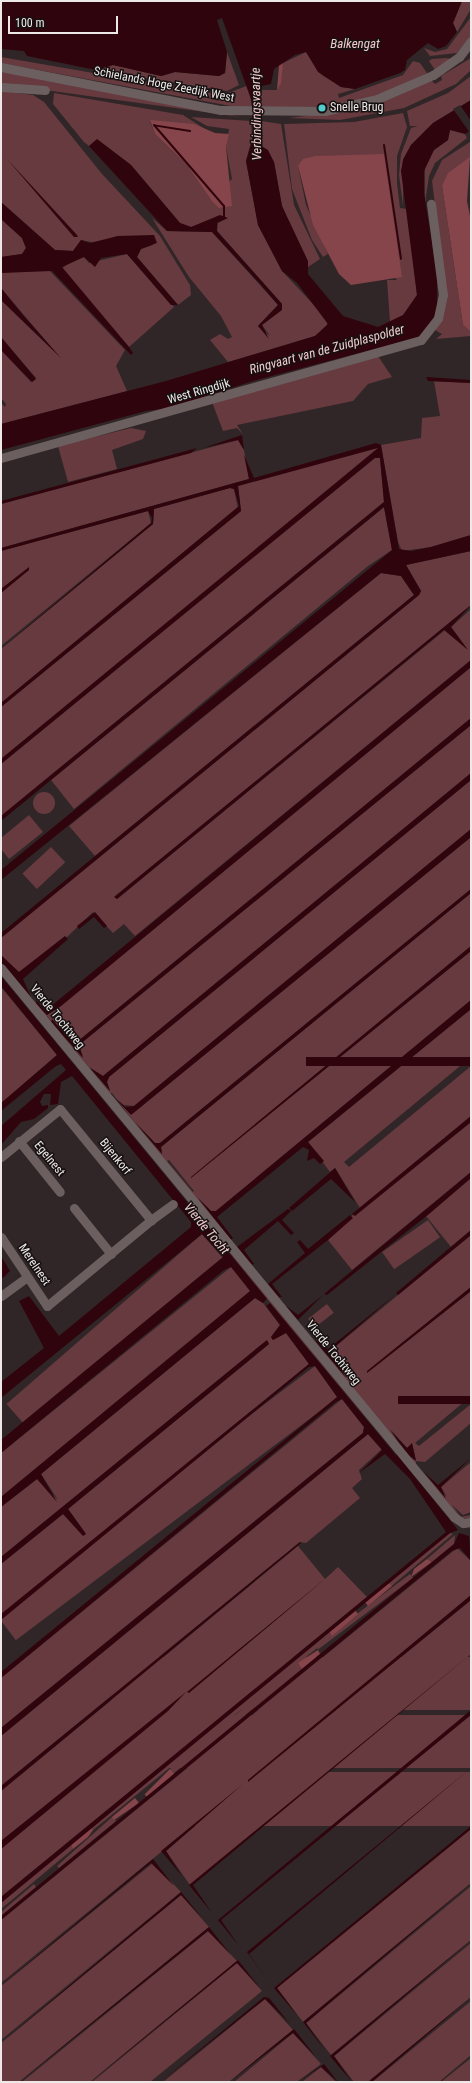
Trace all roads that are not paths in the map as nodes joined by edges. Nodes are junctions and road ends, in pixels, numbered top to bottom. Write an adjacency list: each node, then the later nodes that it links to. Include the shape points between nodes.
1 (471, 42): 2 (street, Schielands Hoge Zeedijk West, via 459,57 433,75 377,99 325,112 256,113 221,110)
2 (1, 67)
3 (1, 87): 4 (street)
4 (45, 90)
5 (431, 204): 6 (street, West Ringdijk, via 443,287 438,318 427,336 409,346)
6 (1, 458)
7 (1, 968): 18 (street, Vierde Tochtweg, via 402,1456 454,1517)
8 (19, 1141): 9 (street); 10 (street, Egelnest); 13 (street, Bijenkorf, via 60,1109)
9 (1, 1157)
10 (60, 1192)
11 (173, 1204): 13 (street)
12 (74, 1208): 15 (street)
13 (151, 1220): 15 (street)
14 (1, 1237): 16 (street, Merelnest)
15 (111, 1254): 16 (street, Merelnest, via 47,1306)
16 (28, 1277): 17 (street)
17 (1, 1295)
18 (468, 1523)

